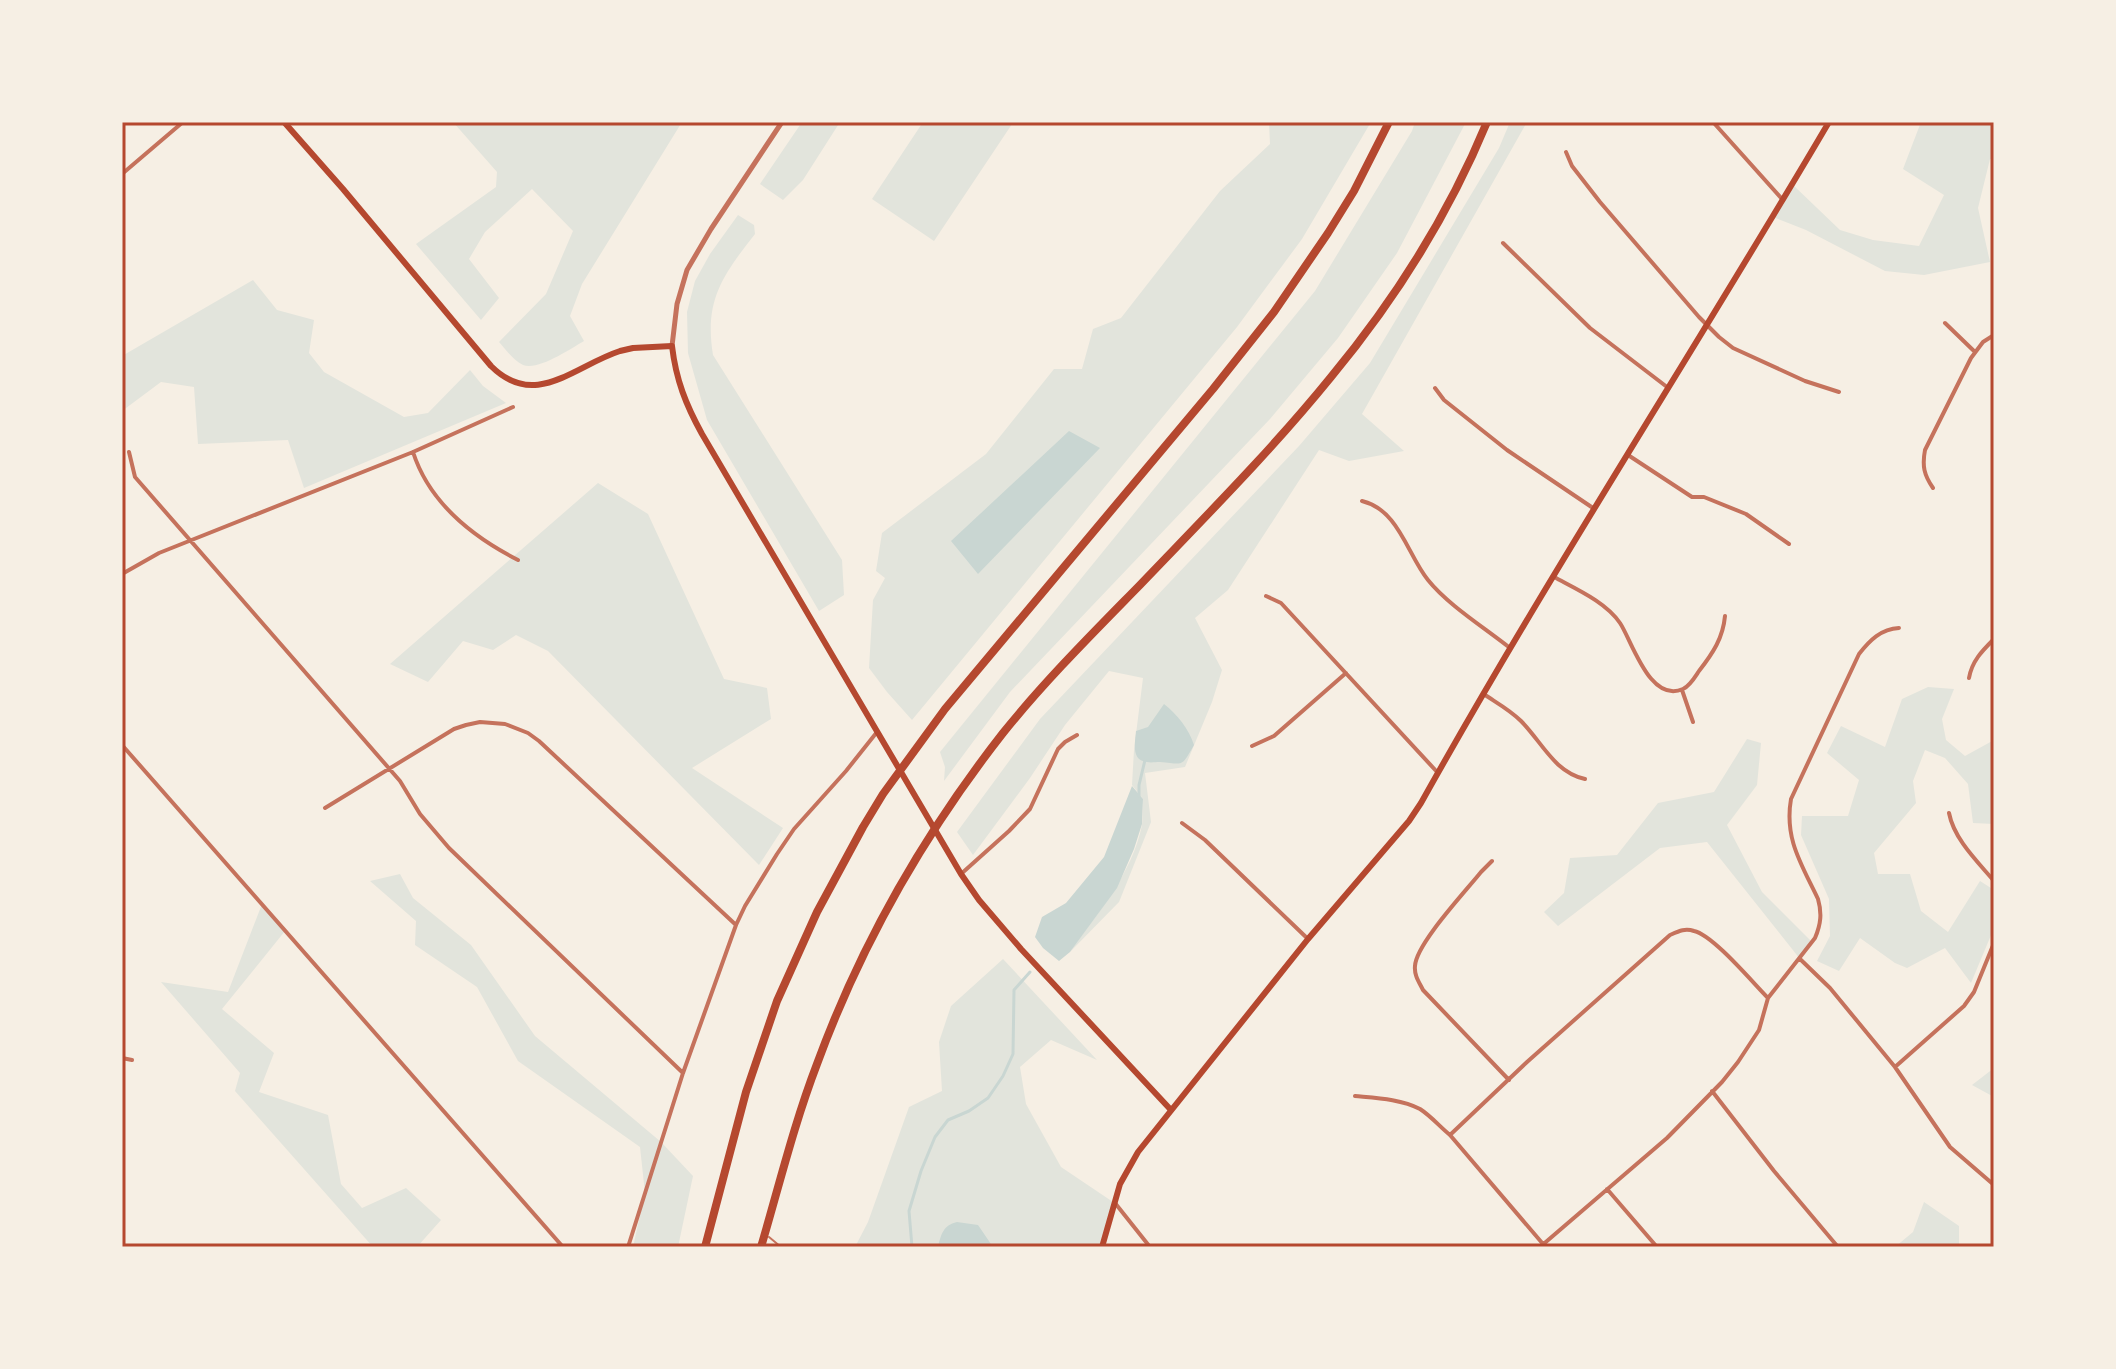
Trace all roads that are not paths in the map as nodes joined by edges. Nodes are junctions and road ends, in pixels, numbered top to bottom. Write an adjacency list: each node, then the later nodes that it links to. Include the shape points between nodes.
1 (183, 122): 9 (street)
2 (284, 122): 15 (main road, via 506,379 540,385 620,351)
3 (782, 122): 15 (street, via 687,270)
4 (1389, 122): 77 (highway, via 1335,223 1274,312 975,672 883,794 839,869 777,1001 746,1092)
5 (1487, 122): 72 (highway, via 1416,258 1339,367 1036,695 920,850 872,936 833,1022)
6 (1713, 122): 10 (street)
7 (1829, 122): 10 (main road)
8 (1566, 152): 13 (street, via 1600,202)
9 (122, 174)
10 (1783, 200): 13 (main road)
11 (1503, 243): 18 (street, via 1590,328)
12 (1945, 323): 16 (street)
13 (1707, 326): 18 (main road); 19 (street, via 1733,348)
14 (1994, 335): 16 (street)
15 (672, 346): 42 (main road, via 676,375 698,427)
16 (1975, 352): 24 (street, via 1925,450 1922,464)
17 (1435, 388): 26 (street, via 1507,450)
18 (1669, 388): 23 (main road)
19 (1839, 392)
20 (513, 407): 22 (street)
21 (129, 452): 27 (street, via 135,477)
22 (413, 452): 27 (street); 29 (street, via 420,473 450,510 482,540)
23 (1628, 455): 26 (main road); 28 (street, via 1692,497 1746,514)
24 (1933, 488)
25 (1362, 501): 36 (street, via 1372,503 1391,521 1428,580)
26 (1595, 510): 31 (main road)
27 (190, 540): 30 (street); 46 (street)
28 (1789, 544)
29 (518, 560)
30 (122, 574)
31 (1554, 577): 36 (main road); 39 (street, via 1619,622 1651,680)
32 (1266, 596): 37 (street, via 1281,603)
33 (1725, 616): 39 (street, via 1716,647)
34 (1899, 628): 58 (street, via 1872,639 1859,654 1791,799 1791,838 1821,909 1820,928)
35 (1994, 639): 38 (street, via 1978,655)
36 (1510, 648): 40 (main road)
37 (1346, 673): 45 (street, via 1274,736); 47 (street)
38 (1969, 678)
39 (1682, 690): 41 (street)
40 (1485, 695): 47 (main road); 48 (street, via 1521,722 1560,767)
41 (1693, 722)
42 (877, 732): 53 (main road); 55 (street, via 792,833)
43 (1077, 735): 53 (street, via 1058,749 1030,809)
44 (122, 745): 75 (street)
45 (1252, 746)
46 (388, 769): 49 (street); 55 (street, via 466,725 493,722 516,727 539,741); 63 (street, via 449,848)
47 (1438, 773): 56 (main road, via 1409,821)
48 (1585, 779)
49 (325, 808)
50 (1949, 813): 54 (street, via 1959,838)
51 (1182, 823): 56 (street)
52 (1492, 861): 64 (street, via 1422,947 1415,971 1423,990)
53 (961, 874): 67 (main road, via 1013,941)
54 (1994, 881)
55 (736, 925): 63 (street)
56 (1308, 939): 67 (main road)
57 (1994, 943): 62 (street, via 1964,1006)
58 (1800, 959): 59 (street); 62 (street)
59 (1768, 998): 64 (street, via 1709,939 1680,930); 65 (street, via 1749,1047)
60 (122, 1058): 61 (street)
61 (132, 1060)
62 (1895, 1067): 69 (street, via 1950,1147)
63 (683, 1073): 76 (street)
64 (1509, 1080): 68 (street)
65 (1712, 1091): 70 (street); 74 (street)
66 (1355, 1096): 68 (street, via 1418,1108)
67 (1171, 1110): 71 (main road, via 1138,1152)
68 (1450, 1135): 73 (street)
69 (1994, 1185)
70 (1607, 1189): 73 (street); 82 (street)
71 (1113, 1202): 80 (main road); 81 (street)
72 (765, 1234): 78 (highway); 79 (lane)
73 (1541, 1246)
74 (1836, 1246)
75 (563, 1247)
76 (628, 1247)
77 (705, 1247)
78 (761, 1247)
79 (781, 1247)
80 (1102, 1247)
81 (1150, 1247)
82 (1657, 1247)

